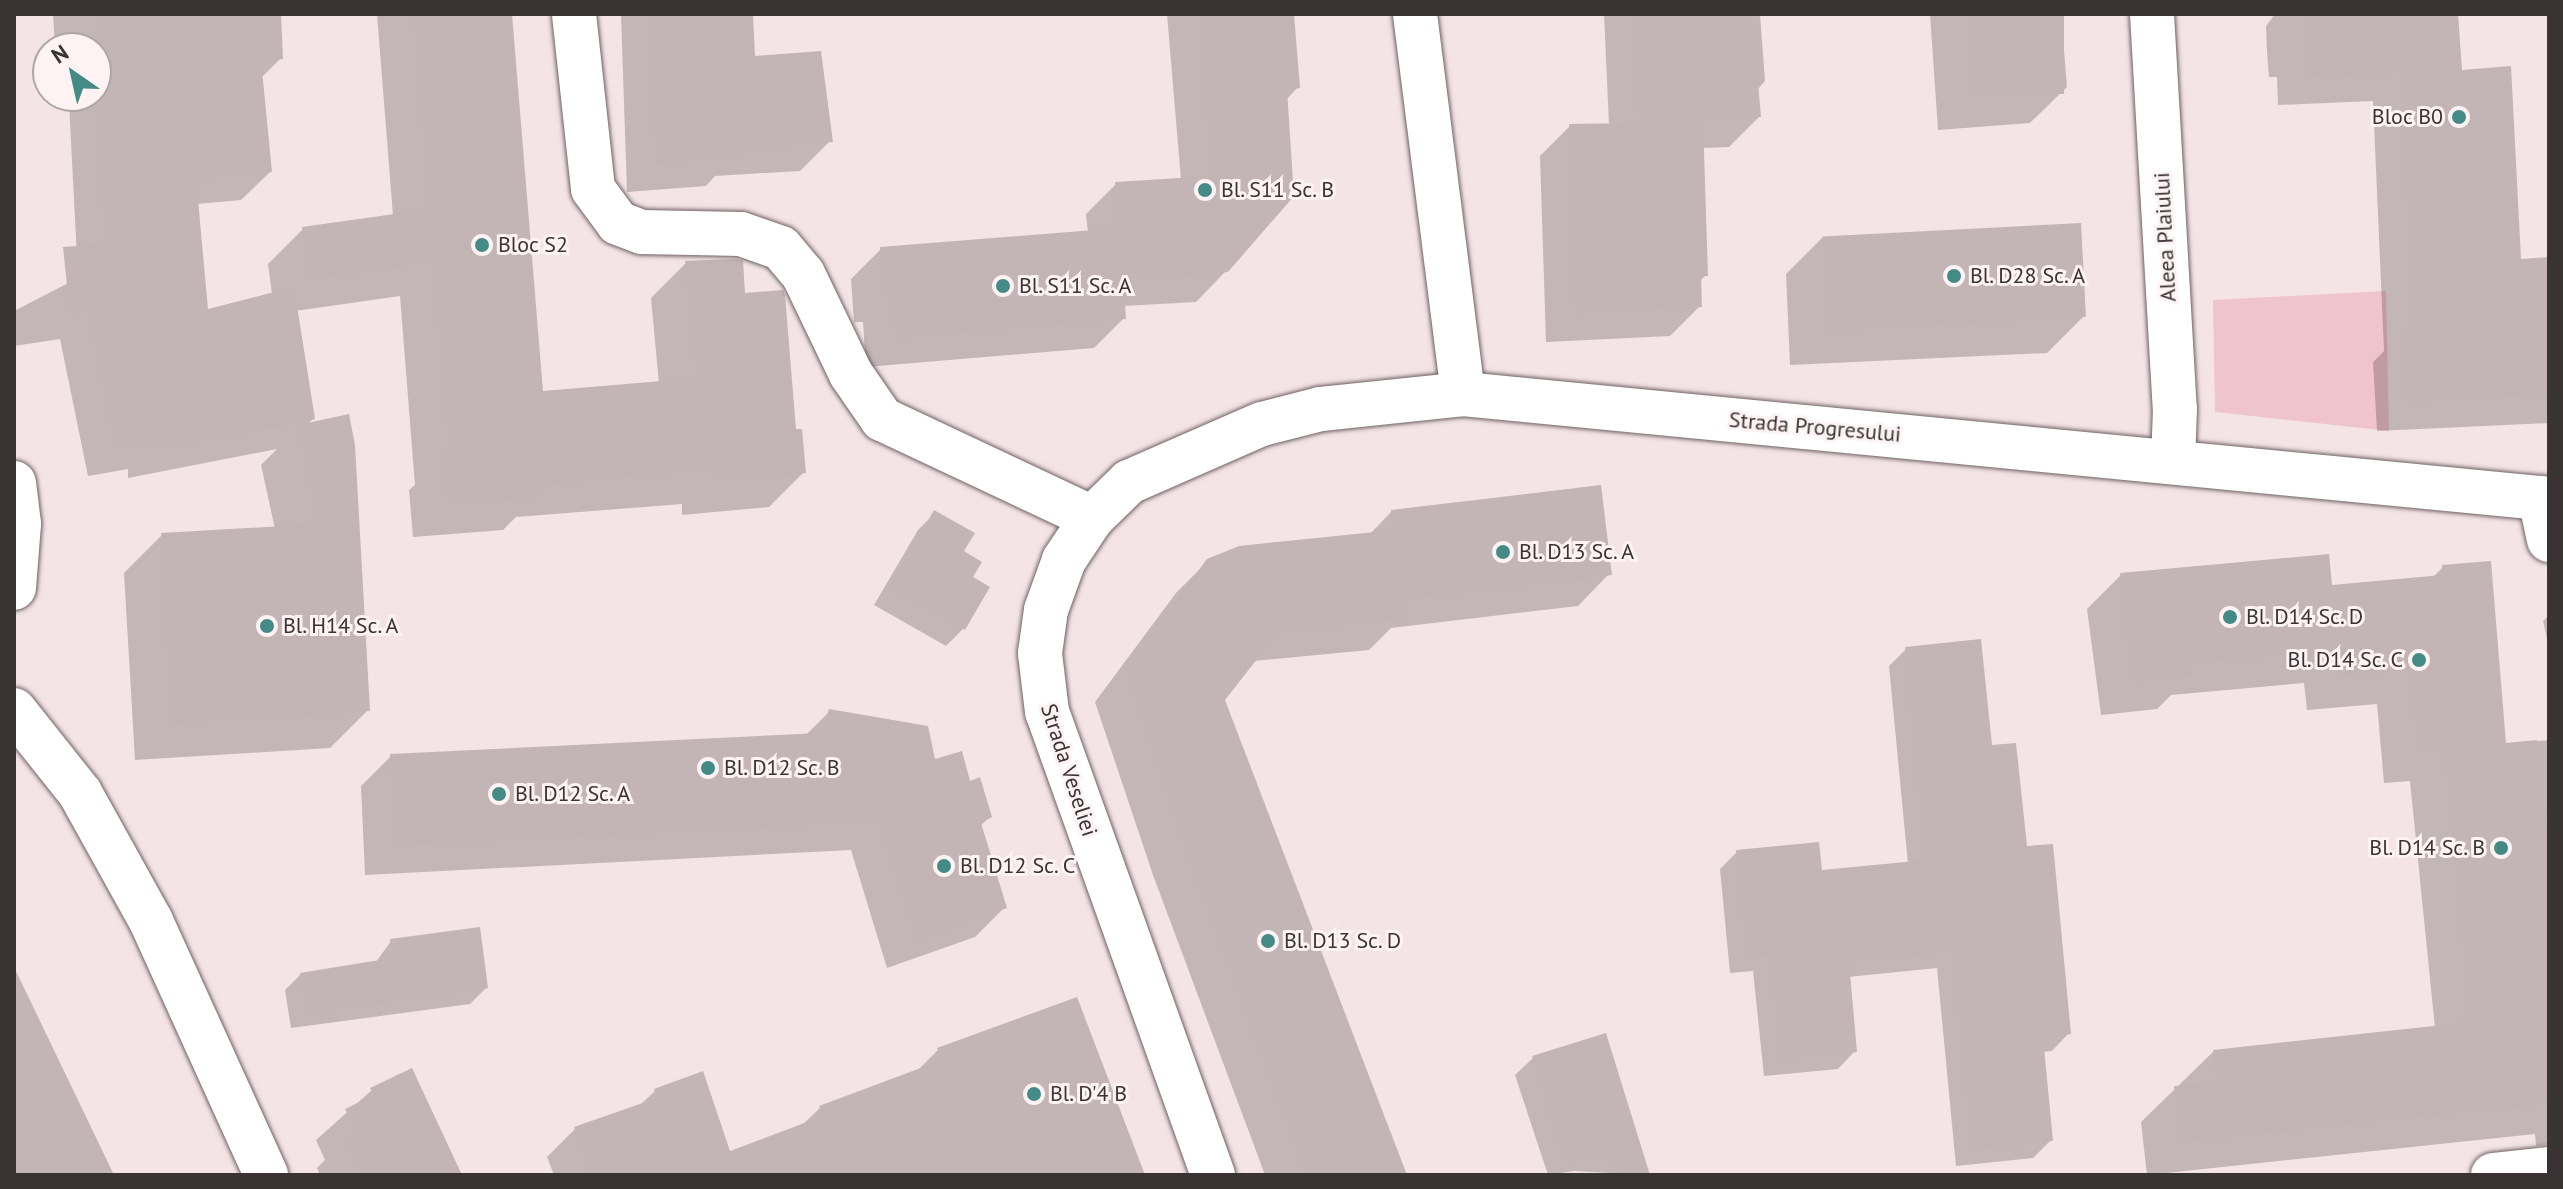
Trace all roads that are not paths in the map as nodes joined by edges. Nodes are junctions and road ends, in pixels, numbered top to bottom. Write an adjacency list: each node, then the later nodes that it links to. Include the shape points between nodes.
1 (574, 14): 8 (street, via 593,189 618,223 642,232 741,234 781,248 803,274 851,374 882,419)
2 (1415, 14): 4 (street)
3 (2152, 14): 5 (street, Aleea Plaiului, via 2175,409)
4 (1463, 394): 5 (street, Strada Progresului); 8 (street, Strada Veseliei, via 1321,409 1262,424 1129,482)
5 (2173, 461): 7 (street, Strada Progresului)
6 (14, 483): 10 (street, via 19,524)
7 (2544, 498): 9 (street)
8 (1092, 518): 14 (street, Strada Veseliei, via 1064,560 1046,610 1040,653 1047,712)
9 (2549, 540)
10 (14, 588)
11 (14, 710): 13 (street, via 80,793 151,921)
12 (2549, 1169): 15 (street)
13 (266, 1175)
14 (1213, 1175)
15 (2493, 1175)

